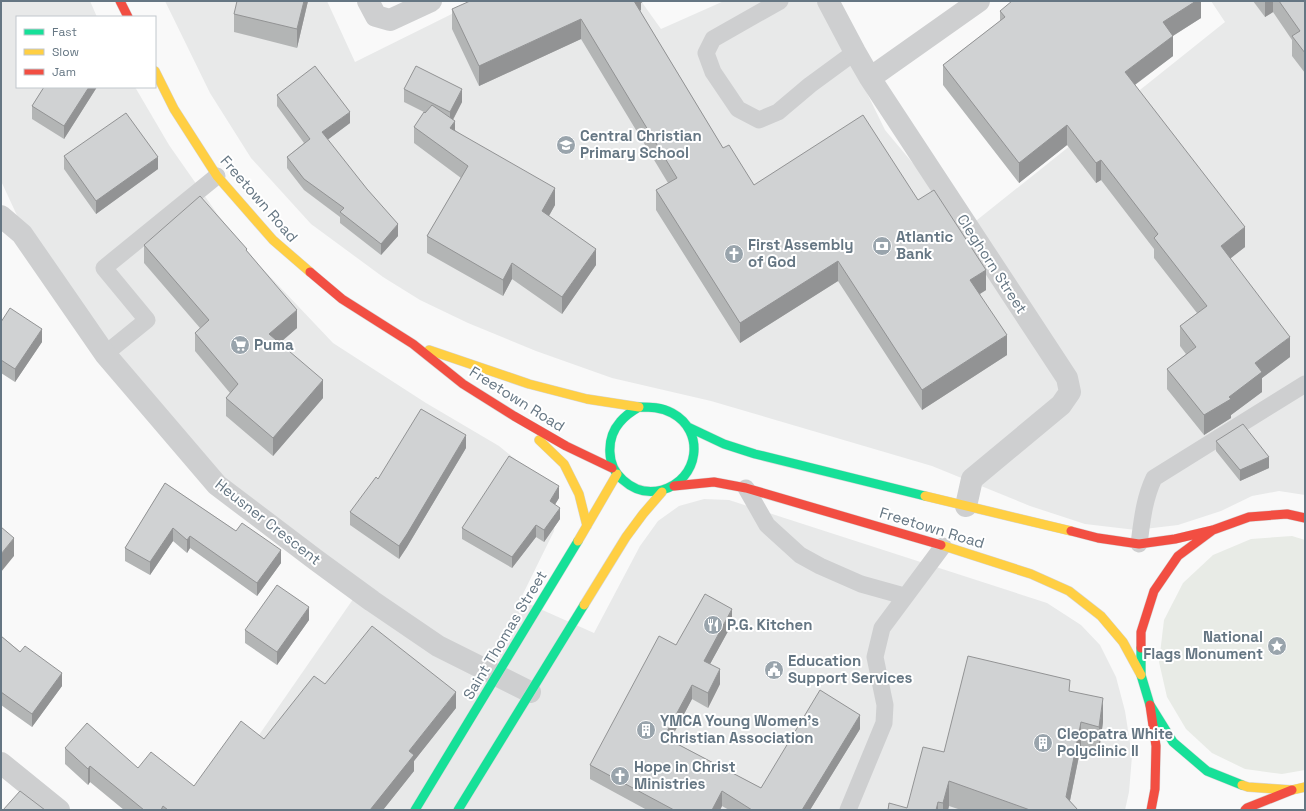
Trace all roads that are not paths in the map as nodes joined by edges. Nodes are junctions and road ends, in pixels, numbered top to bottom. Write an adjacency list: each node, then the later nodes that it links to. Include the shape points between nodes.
1 (120, 1): 7 (main road)
2 (368, 1): 3 (street, via 376,16 390,20)
3 (431, 1)
4 (780, 1): 8 (lane, via 713,39 706,53 713,72 738,109 760,120 778,112)
5 (828, 1): 8 (street, Cleghorn Street)
6 (979, 1): 10 (street)
7 (128, 16)
8 (855, 52): 10 (street, Cleghorn Street)
9 (156, 73): 11 (main road, Freetown Road, via 174,109)
10 (870, 78): 23 (street, Cleghorn Street, via 1067,378 1070,392 1061,405 972,479)
11 (217, 176): 13 (main road, Freetown Road, via 272,240 342,299); 14 (lane, via 104,268 147,320)
12 (1, 216): 14 (street, Heusner Crescent, via 22,234)
13 (413, 344): 16 (main road, Freetown Road, via 529,384 587,399); 17 (main road, Freetown Road, via 463,384)
14 (105, 354): 31 (street, Heusner Crescent, via 217,485 372,601 431,641)
15 (1305, 384): 27 (lane, via 1154,478 1144,510)
16 (639, 407): 18 (main road, via 666,410 678,416); 19 (main road, via 616,426 610,440 609,454)
17 (514, 416): 19 (main road, Freetown Road); 25 (main road, via 564,464 579,494)
18 (688, 427): 20 (main road, via 694,448 693,459 690,470); 23 (main road, Freetown Road, via 724,444 755,454)
19 (614, 471): 22 (main road, via 621,480 633,488 647,493); 25 (main road, Saint Thomas Street)
20 (674, 486): 21 (main road, Freetown Road, via 714,482); 22 (main road)
21 (746, 488): 28 (main road, Freetown Road); 29 (lane, via 768,525 800,555 861,584)
22 (662, 492): 32 (main road, via 626,537)
23 (966, 506): 27 (main road, Freetown Road, via 1098,538)
24 (1305, 518): 26 (main road, via 1287,514 1249,517)
25 (587, 526): 31 (main road, Saint Thomas Street)
26 (1213, 530): 27 (main road, Freetown Road); 30 (main road, via 1178,556 1154,591 1141,632)
27 (1139, 544)
28 (943, 546): 29 (lane); 30 (main road, Freetown Road, via 1031,574 1068,591 1101,616 1123,642)
29 (904, 596): 40 (lane, via 882,628 875,657 885,705 884,723)
30 (1141, 675): 33 (main road)
31 (497, 676): 32 (street, Heusner Crescent); 38 (main road, Saint Thomas Street)
32 (530, 692): 39 (main road)
33 (1150, 705): 36 (main road, via 1173,742 1207,771 1248,787); 41 (main road, via 1156,746 1155,790)
34 (1, 763): 37 (street)
35 (1305, 787): 36 (main road)
36 (1292, 790): 42 (main road)
37 (59, 810)
38 (415, 810)
39 (458, 810)
40 (848, 810)
41 (1151, 810)
42 (1245, 810)

